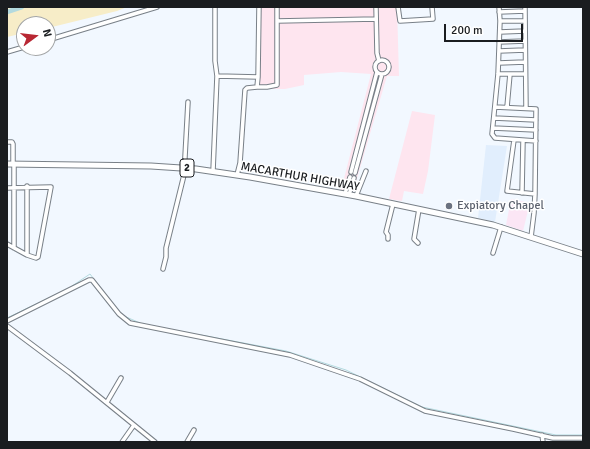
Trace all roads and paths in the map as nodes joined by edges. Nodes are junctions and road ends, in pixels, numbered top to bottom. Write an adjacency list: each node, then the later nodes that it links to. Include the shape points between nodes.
1 (157, 7): 17 (street)
2 (215, 7): 30 (street)
3 (259, 7): 31 (street)
4 (277, 7): 12 (street)
5 (376, 7): 11 (street)
6 (398, 7): 7 (street, via 400,21 433,19)
7 (432, 7)
8 (499, 7): 10 (street)
9 (525, 9): 10 (street); 14 (street)
10 (499, 12): 13 (street)
11 (376, 19): 12 (street); 22 (street)
12 (277, 21): 32 (street, via 277,85)
13 (500, 21): 14 (street); 16 (street)
14 (525, 21): 15 (street)
15 (525, 31): 16 (street); 18 (street)
16 (500, 32): 19 (street)
17 (56, 38)
18 (525, 41): 19 (street); 20 (street)
19 (499, 42): 21 (street)
20 (525, 50): 21 (street); 23 (street)
21 (499, 51): 24 (street)
22 (379, 61): 25 (street, via 375,66); 26 (street, via 388,64 387,71)
23 (525, 62): 24 (street); 29 (street)
24 (499, 63): 27 (street)
25 (377, 72): 26 (street); 33 (street)
26 (382, 74): 34 (street)
27 (498, 74): 28 (street); 36 (street)
28 (510, 74): 29 (street); 37 (street)
29 (525, 74): 38 (street)
30 (217, 76): 31 (street); 53 (street)
31 (258, 77): 32 (street)
32 (257, 87): 55 (street, via 246,88)
33 (370, 99): 34 (street); 41 (street)
34 (375, 101): 42 (street)
35 (188, 102): 52 (street)
36 (495, 107): 37 (street); 39 (street)
37 (507, 107): 38 (street)
38 (526, 108): 40 (street, via 536,109)
39 (494, 118): 40 (street); 43 (street)
40 (536, 120): 44 (street)
41 (364, 123): 42 (street); 49 (street)
42 (368, 124): 50 (street)
43 (493, 128): 44 (street); 45 (street, via 492,134 495,138)
44 (536, 130): 47 (street)
45 (514, 140): 46 (street); 60 (street, via 506,190)
46 (523, 141): 47 (street); 60 (street)
47 (536, 141): 61 (street)
48 (7, 142): 51 (street, via 13,144)
49 (358, 146): 50 (street); 50 (street, via 353,173)
50 (362, 147)
51 (11, 164): 52 (highway, MACARTHUR HIGHWAY / 2); 58 (street)
52 (184, 168): 53 (highway, MACARTHUR HIGHWAY / 2); 75 (street)
53 (213, 171): 55 (highway, MACARTHUR HIGHWAY / 2)
54 (366, 171): 63 (street)
55 (237, 175): 62 (highway, MACARTHUR HIGHWAY / 2)
56 (352, 177): 62 (street)
57 (27, 186): 58 (street); 74 (street); 74 (street, via 51,187 38,257)
58 (14, 187): 59 (street); 71 (street)
59 (7, 188)
60 (522, 193): 61 (street)
61 (535, 194): 67 (street)
62 (347, 195): 63 (highway, MACARTHUR HIGHWAY / 2)
63 (356, 196): 64 (highway, MACARTHUR HIGHWAY / 2)
64 (393, 204): 65 (highway, MACARTHUR HIGHWAY / 2); 68 (street, via 386,232)
65 (418, 209): 66 (highway, MACARTHUR HIGHWAY / 2); 69 (street, via 414,239)
66 (501, 227): 67 (highway, MACARTHUR HIGHWAY / 2); 72 (street)
67 (531, 237): 73 (highway, MACARTHUR HIGHWAY / 2)
68 (388, 239)
69 (418, 242)
70 (7, 244): 71 (street)
71 (14, 248): 74 (street)
72 (493, 253)
73 (583, 254)
74 (27, 255)
75 (163, 269)
76 (7, 321): 82 (street, via 92,280 119,314 130,323 290,355 360,379 425,411)
77 (7, 326): 79 (street)
78 (121, 378): 79 (street)
79 (107, 402): 80 (street)
80 (134, 425): 84 (street); 85 (street)
81 (194, 430): 86 (street)
82 (542, 435): 83 (street, via 553,438); 87 (street)
83 (583, 438)
84 (122, 442)
85 (155, 442)
86 (187, 442)
87 (543, 442)

